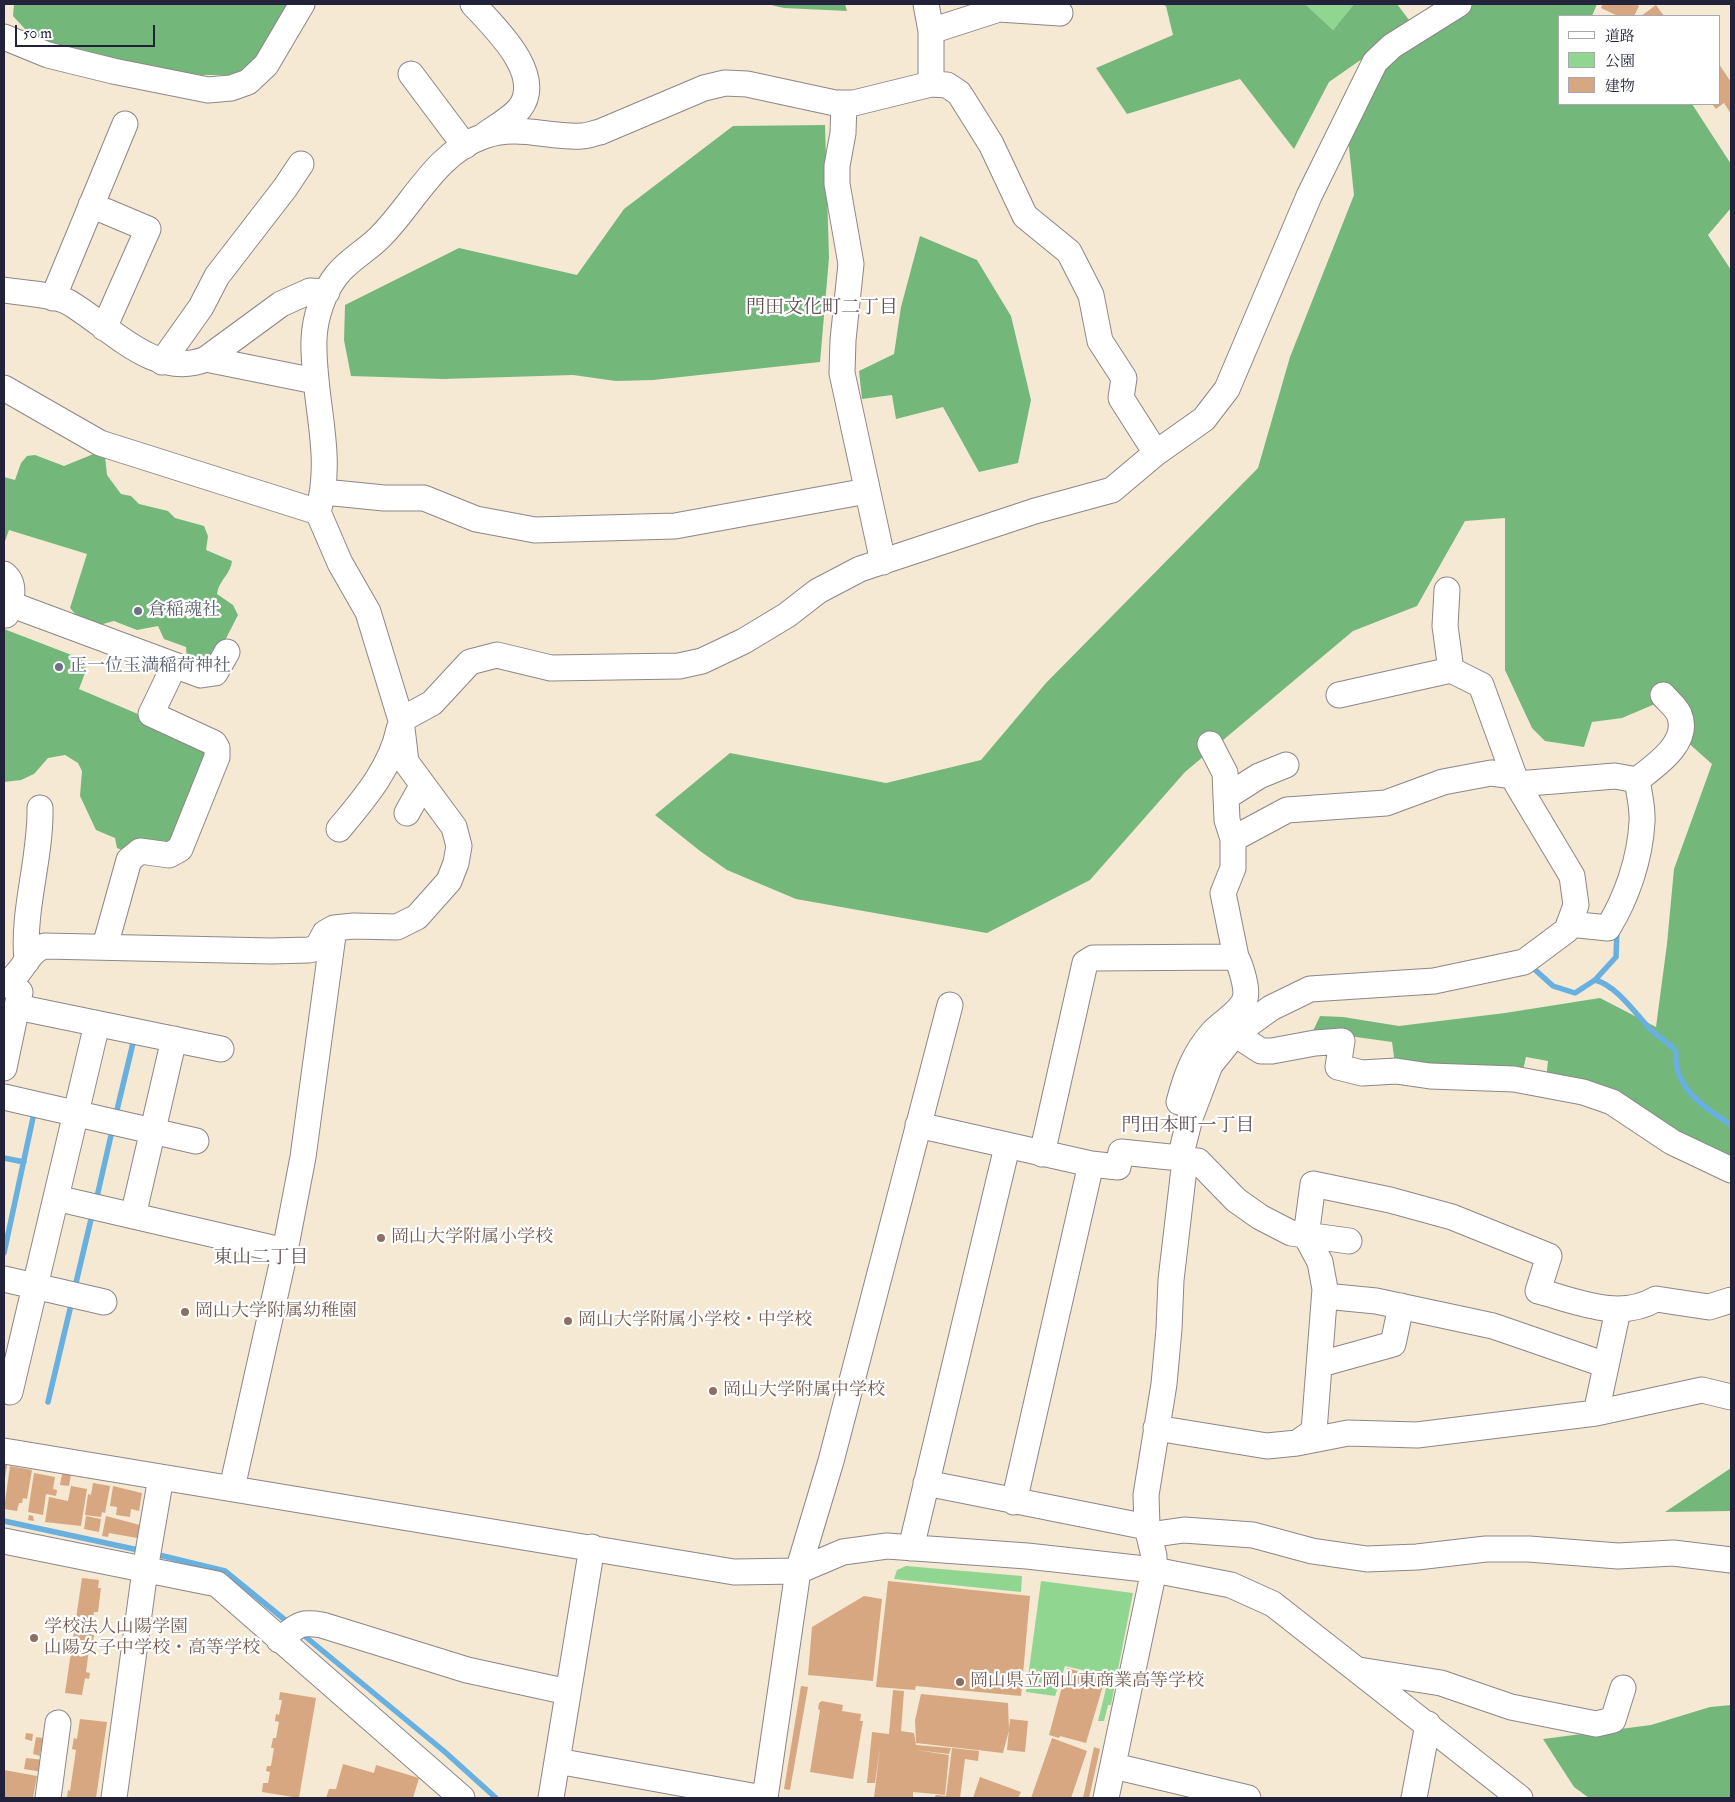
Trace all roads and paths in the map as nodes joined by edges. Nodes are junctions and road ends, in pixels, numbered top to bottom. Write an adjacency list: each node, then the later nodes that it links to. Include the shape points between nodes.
1 (302, 4): 7 (street, via 266,64 248,82 231,88 208,90 113,71 48,55)
2 (473, 4): 12 (street, via 504,38 521,64 526,81 525,98 519,109)
3 (926, 4): 6 (street)
4 (1459, 4): 23 (street, via 1392,46 1375,62 1309,196 1227,389 1204,419)
5 (1060, 13): 6 (street, via 999,9)
6 (931, 31): 9 (street)
7 (4, 37)
8 (411, 74): 12 (street)
9 (931, 84): 10 (street); 23 (street, via 947,85 959,93 991,144 1025,216 1069,252 1091,295 1100,341 1124,378 1120,398)
10 (844, 103): 12 (street, via 747,84 725,83 704,88 600,132 582,136 512,131); 24 (street, via 837,184 851,264 842,372)
11 (125, 124): 14 (street)
12 (475, 141): 16 (street, via 450,156 380,238 337,274)
13 (301, 164): 20 (street, via 217,276 202,307)
14 (91, 205): 17 (street); 18 (street, via 148,229)
15 (4, 290): 17 (street)
16 (326, 292): 19 (street, via 310,292 281,304); 21 (street, via 314,338)
17 (53, 298): 18 (street, via 66,301)
18 (104, 328): 20 (street)
19 (206, 359): 20 (street, via 192,365); 21 (street)
20 (162, 362)
21 (315, 381): 25 (street, via 323,419)
22 (4, 388): 25 (street, via 100,442)
23 (1156, 453): 26 (street, via 1112,490 1035,511)
24 (867, 491): 25 (street, via 675,526 535,530 476,519 424,498); 26 (street)
25 (321, 502): 35 (street, via 340,563 368,612)
26 (883, 562): 35 (street, via 860,569 818,591 787,615 744,641 702,661 679,666 551,668 496,655 470,662 432,703)
27 (4, 574): 29 (street, via 12,589)
28 (1447, 590): 32 (street, via 1444,626)
29 (6, 614): 31 (street)
30 (227, 652): 31 (street, via 220,667 211,674 198,674)
31 (174, 666): 48 (street, via 151,714 214,743 217,757 180,849 169,855 140,851 129,860)
32 (1451, 670): 33 (street); 38 (street, via 1481,685)
33 (1339, 695)
34 (1663, 696): 39 (street, via 1679,712 1682,726 1677,742)
35 (401, 720): 40 (street, via 406,762); 44 (street, via 388,762 361,804)
36 (1210, 744): 41 (street, via 1225,773)
37 (1286, 765): 41 (street, via 1259,776)
38 (1516, 780): 39 (street, via 1615,776); 45 (street, via 1491,773 1443,782 1386,803 1287,810); 46 (street, via 1572,876)
39 (1637, 780): 46 (street, via 1642,821 1636,859 1622,905 1608,928)
40 (422, 786): 43 (street); 47 (street, via 456,833 458,854 450,881 417,917 404,925)
41 (1226, 797): 45 (street, via 1227,820)
42 (40, 808): 50 (street)
43 (407, 813)
44 (339, 829)
45 (1233, 839): 49 (street, via 1233,868 1223,893)
46 (1575, 925): 55 (street, via 1524,962 1434,981 1310,989 1271,1008)
47 (334, 928): 48 (street, via 325,933 317,948 309,950); 73 (street, via 302,1157)
48 (105, 946): 50 (street, via 42,946)
49 (1236, 958): 65 (street, via 1093,958 1085,964); 66 (street, via 1246,996 1243,1003 1213,1032 1190,1066 1167,1144 1166,1150)
50 (25, 963): 51 (street, via 16,977); 53 (street)
51 (4, 985)
52 (950, 1005): 61 (street)
53 (17, 1007): 54 (street); 58 (street)
54 (97, 1024): 56 (street); 60 (street)
55 (1242, 1038): 66 (street, via 1210,1065 1182,1150); 68 (street, via 1261,1051 1342,1041 1338,1067 1362,1073 1396,1071 1430,1076 1514,1079 1583,1092 1612,1102 1672,1142)
56 (174, 1039): 57 (street); 62 (street)
57 (221, 1048)
58 (4, 1068)
59 (4, 1097): 60 (street)
60 (76, 1114): 62 (street); 69 (street)
61 (918, 1125): 64 (street); 100 (street)
62 (152, 1131): 63 (street); 70 (street)
63 (196, 1141)
64 (1006, 1147): 65 (street); 90 (street)
65 (1042, 1154): 67 (street)
66 (1184, 1160): 67 (street, via 1122,1152 1118,1167); 71 (street, via 1198,1161 1236,1200 1260,1217); 86 (street, via 1173,1190 1178,1201 1169,1328)
67 (1091, 1164): 92 (street)
68 (1731, 1170)
69 (56, 1198): 70 (street); 75 (street)
70 (133, 1216): 73 (street)
71 (1306, 1236): 72 (street); 76 (street, via 1320,1262); 80 (street, via 1313,1184 1390,1200 1452,1217 1549,1256 1538,1291)
72 (1349, 1241)
73 (285, 1251): 91 (street)
74 (4, 1279): 75 (street)
75 (35, 1286): 78 (street); 83 (street)
76 (1325, 1296): 79 (street, via 1376,1300); 81 (street)
77 (1731, 1300): 80 (street, via 1710,1307 1656,1299 1646,1305)
78 (104, 1302)
79 (1401, 1306): 81 (street, via 1393,1344); 82 (street, via 1493,1326)
80 (1618, 1310): 82 (street)
81 (1321, 1364): 87 (street, via 1316,1384 1314,1430)
82 (1606, 1365): 85 (street)
83 (10, 1392)
84 (1731, 1397): 85 (street, via 1702,1390)
85 (1596, 1413): 87 (street, via 1417,1435 1348,1433)
86 (1156, 1428): 87 (street, via 1267,1446); 93 (street, via 1146,1495)
87 (1298, 1444)
88 (4, 1451): 89 (street)
89 (161, 1477): 91 (street); 97 (street)
90 (926, 1483): 92 (street); 96 (street)
91 (232, 1488): 95 (street)
92 (1014, 1502): 93 (street)
93 (1148, 1531): 98 (street, via 1254,1535 1312,1551 1367,1558 1528,1549 1618,1556 1674,1553); 99 (street)
94 (4, 1541): 97 (street)
95 (592, 1547): 100 (street, via 734,1572); 104 (street)
96 (910, 1548): 99 (street, via 1027,1556); 100 (street, via 887,1546 843,1552)
97 (147, 1560): 101 (street, via 216,1584); 110 (street)
98 (1731, 1560)
99 (1154, 1570): 102 (street, via 1231,1585 1273,1604); 108 (street)
100 (798, 1571): 113 (street)
101 (289, 1632): 104 (street, via 306,1622 322,1625 466,1670); 111 (street)
102 (1359, 1670): 103 (street, via 1441,1683 1511,1707 1596,1724 1613,1720); 106 (street)
103 (1623, 1688)
104 (568, 1692): 107 (street)
105 (58, 1723): 109 (street)
106 (1428, 1724): 116 (street); 117 (street)
107 (557, 1761): 112 (street); 113 (street)
108 (1114, 1766): 114 (street); 115 (street)
109 (48, 1798)
110 (114, 1798)
111 (462, 1798)
112 (551, 1798)
113 (764, 1798)
114 (1106, 1798)
115 (1248, 1798)
116 (1414, 1798)
117 (1520, 1798)

